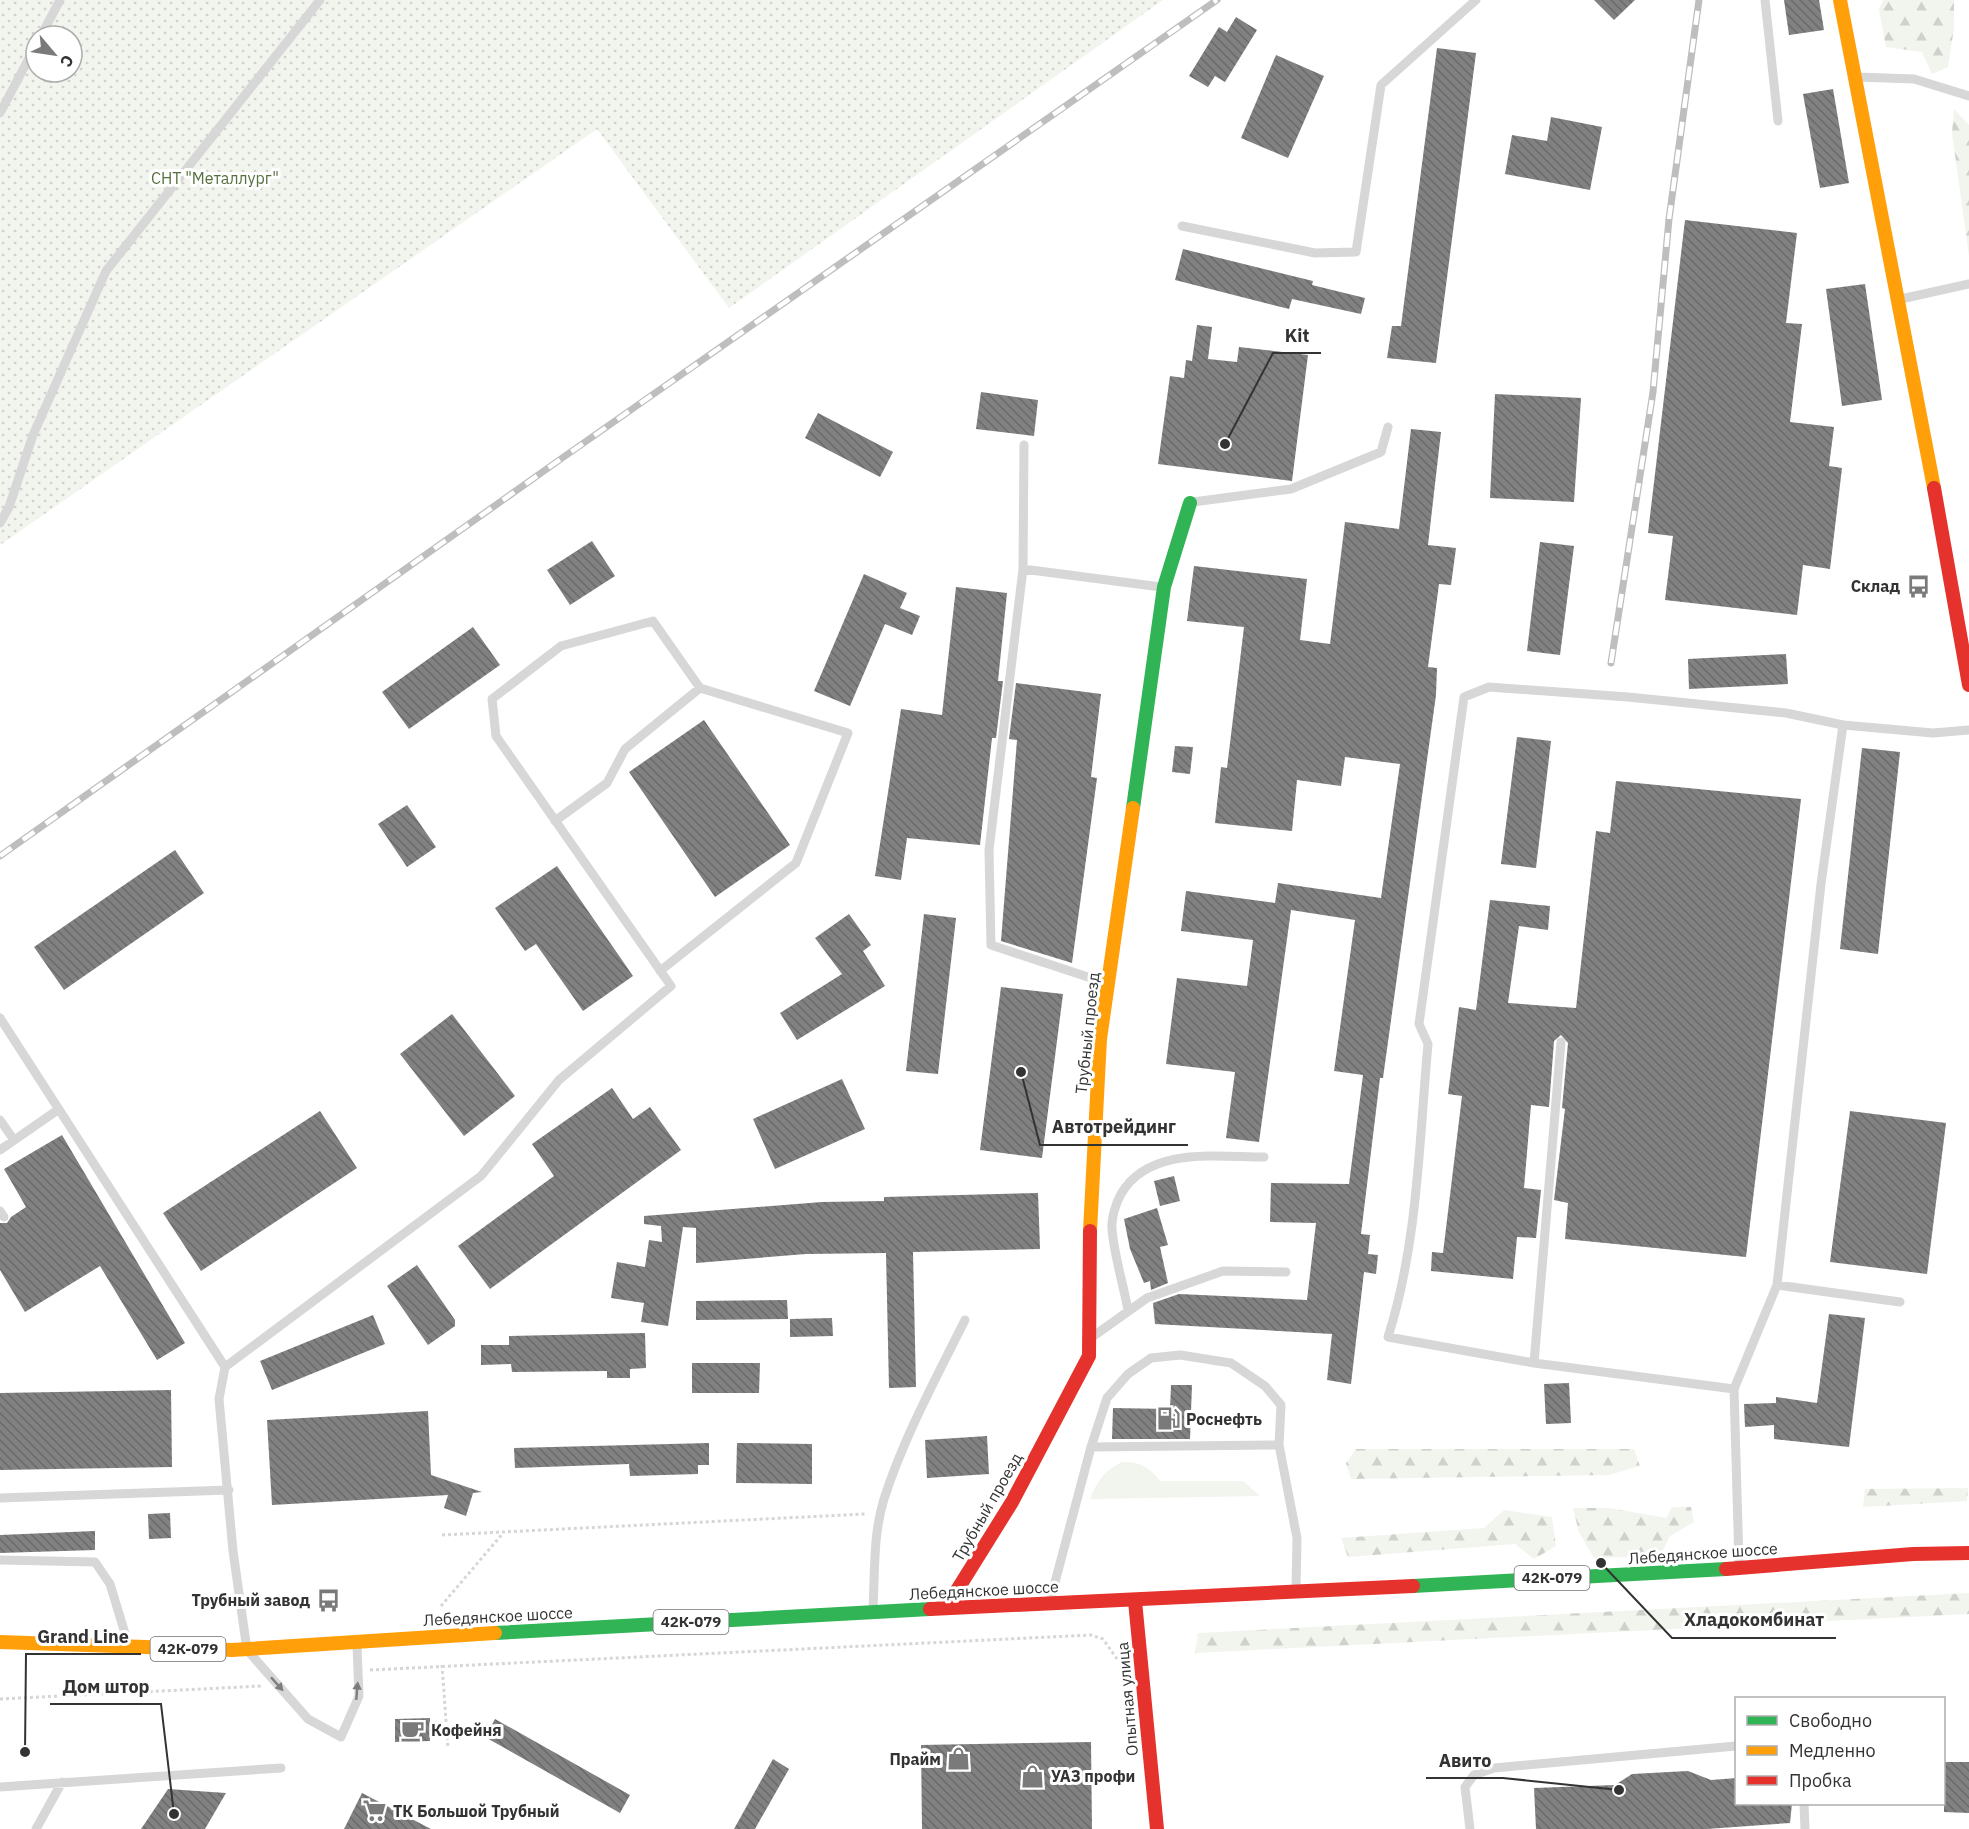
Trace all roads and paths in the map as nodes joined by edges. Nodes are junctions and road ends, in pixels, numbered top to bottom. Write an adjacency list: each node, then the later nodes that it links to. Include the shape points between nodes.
1 (60, 0): 6 (lane)
2 (320, 0): 18 (lane, via 106,271 33,435)
3 (1476, 0): 12 (lane, via 1381,85 1356,252 1315,253)
4 (1765, 0): 11 (lane)
5 (1840, 0): 8 (street)
6 (47, 24)
7 (24, 68): 10 (lane)
8 (1855, 77): 9 (lane, via 1914,79); 14 (street)
9 (1969, 96)
10 (0, 113)
11 (1778, 121)
12 (1182, 226)
13 (1969, 284): 14 (lane)
14 (1898, 299): 21 (street)
15 (1388, 427): 17 (lane, via 1381,453 1291,489)
16 (1024, 445): 19 (lane)
17 (1190, 503): 20 (street, Трубный проезд)
18 (0, 523)
19 (1023, 569): 20 (lane); 28 (lane, via 988,850 991,945)
20 (1164, 587): 28 (street, Трубный проезд)
21 (1967, 665): 22 (street)
22 (1969, 685)
23 (700, 687): 26 (lane, via 625,749 608,783); 26 (lane, via 653,621 561,646 492,699 496,735); 27 (lane, via 848,733 796,863)
24 (1843, 725): 25 (lane, via 1933,733); 37 (lane, via 1821,884); 42 (lane, via 1786,713 1628,697 1489,687 1464,697 1419,1024 1428,1044 1408,1254 1401,1296 1388,1337)
25 (1969, 730)
26 (555, 820): 27 (lane)
27 (660, 971): 43 (lane, via 671,986 559,1080 481,1176)
28 (1108, 983): 41 (street, Трубный проезд, via 1100,1040 1091,1200)
29 (0, 1018): 31 (lane)
30 (1561, 1042): 42 (lane)
31 (58, 1109): 33 (lane); 43 (lane)
32 (0, 1120): 33 (lane)
33 (14, 1140): 34 (lane)
34 (0, 1150)
35 (1264, 1157): 39 (lane, via 1188,1157 1156,1164 1128,1182 1116,1202 1112,1227)
36 (1286, 1272): 39 (lane, via 1223,1270 1166,1289)
37 (1777, 1285): 38 (lane); 44 (lane)
38 (1900, 1302)
39 (1128, 1310): 41 (lane)
40 (965, 1320): 49 (lane, via 920,1411)
41 (1089, 1339): 59 (street, Трубный проезд, via 1089,1356 1012,1502)
42 (1534, 1363): 44 (lane)
43 (225, 1367): 47 (lane, via 219,1399)
44 (1734, 1389): 54 (lane)
45 (1279, 1444): 46 (lane); 46 (lane, via 1281,1405 1265,1386 1231,1363 1180,1354 1151,1358 1128,1374 1107,1398); 55 (lane, via 1297,1538)
46 (1091, 1447): 57 (lane)
47 (229, 1490): 48 (lane); 64 (lane)
48 (0, 1498)
49 (882, 1514): 50 (path); 60 (lane, via 875,1551)
50 (504, 1532): 51 (path); 58 (path)
51 (442, 1535)
52 (1969, 1553): 54 (street, Лебедянское шоссе / 42К-079)
53 (0, 1560): 63 (lane, via 95,1562 110,1584)
54 (1739, 1568): 55 (street, Лебедянское шоссе / 42К-079)
55 (1296, 1592): 56 (street, Лебедянское шоссе / 42К-079)
56 (1135, 1601): 57 (street, Лебедянское шоссе / 42К-079); 77 (street, Опытная улица)
57 (1049, 1603): 59 (street, Лебедянское шоссе / 42К-079)
58 (441, 1606)
59 (946, 1608): 60 (street, Лебедянское шоссе / 42К-079)
60 (873, 1612): 61 (street, Лебедянское шоссе / 42К-079)
61 (357, 1641): 64 (street, Лебедянское шоссе / 42К-079); 67 (lane)
62 (0, 1642): 63 (street, Лебедянское шоссе / 42К-079)
63 (129, 1647): 64 (street, Лебедянское шоссе / 42К-079)
64 (247, 1650): 68 (lane, one-way to 68)
65 (1119, 1664): 66 (path, via 1103,1639 1091,1635)
66 (442, 1665): 67 (path); 71 (path)
67 (358, 1670): 68 (lane, one-way to 67, via 308,1719 341,1737 359,1696)
68 (278, 1685): 69 (path)
69 (0, 1699)
70 (1735, 1746): 78 (lane, via 1494,1768 1474,1775 1465,1787)
71 (448, 1748)
72 (281, 1768): 73 (lane)
73 (62, 1782): 74 (lane); 76 (lane)
74 (0, 1787)
75 (1804, 1805): 79 (lane)
76 (36, 1829)
77 (1157, 1829)
78 (1470, 1829)
79 (1805, 1829)

